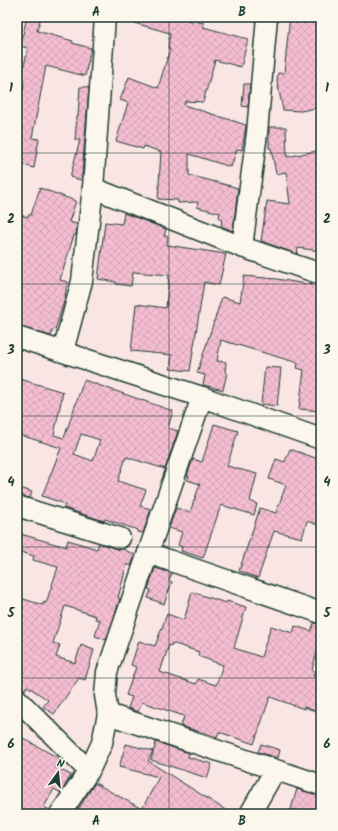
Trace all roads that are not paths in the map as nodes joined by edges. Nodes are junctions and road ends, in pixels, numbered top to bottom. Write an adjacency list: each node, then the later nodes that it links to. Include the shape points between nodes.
1 (105, 17): 3 (street)
2 (267, 17): 4 (street, via 257,133)
3 (93, 188): 4 (street); 7 (street, via 82,282)
4 (242, 247): 5 (street)
5 (321, 274)
6 (17, 338): 7 (street)
7 (63, 351): 8 (street)
8 (202, 397): 9 (street); 12 (street)
9 (321, 439)
10 (17, 506): 11 (street)
11 (120, 538)
12 (148, 553): 13 (street); 15 (street, via 107,672)
13 (321, 614)
14 (17, 699): 17 (street)
15 (108, 714): 16 (street); 17 (street, via 102,743)
16 (275, 770): 18 (street); 20 (street)
17 (89, 771): 19 (street)
18 (321, 785)
19 (60, 814)
20 (250, 814)

